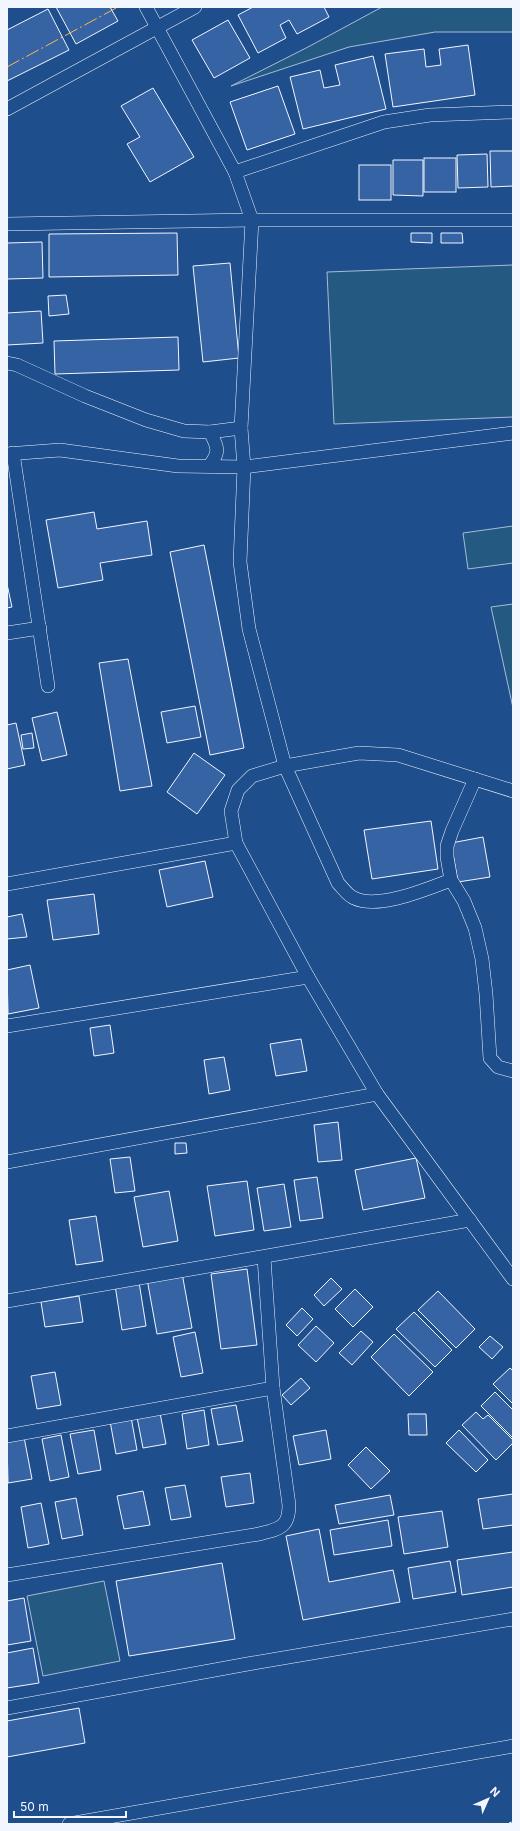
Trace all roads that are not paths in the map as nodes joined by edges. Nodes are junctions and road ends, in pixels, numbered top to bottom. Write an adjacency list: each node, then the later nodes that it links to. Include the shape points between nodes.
1 (146, 7): 3 (street)
2 (195, 7): 3 (street)
3 (157, 27): 4 (street); 6 (street)
4 (7, 110)
5 (513, 112): 6 (street, via 430,115 384,122)
6 (235, 172): 7 (street)
7 (252, 220): 8 (street); 9 (street); 11 (street)
8 (513, 220)
9 (7, 224)
10 (7, 363): 12 (street, via 146,420 184,431)
11 (241, 428): 12 (street); 16 (street)
12 (210, 432): 15 (street, via 217,444 217,456)
13 (513, 433): 16 (street)
14 (10, 454): 15 (street, via 60,450 178,466); 17 (street)
15 (210, 465): 16 (street)
16 (244, 467): 20 (street, via 240,562 249,629)
17 (40, 628): 18 (street); 19 (street)
18 (7, 633)
19 (48, 686)
20 (285, 766): 21 (street, via 359,753 398,755); 23 (street, via 252,776 238,790 231,811); 24 (street, via 338,883 353,898 374,902 391,899 423,891)
21 (475, 779): 22 (street); 24 (street, via 447,846)
22 (513, 791)
23 (236, 843): 25 (street); 26 (street)
24 (451, 880): 28 (street, via 464,901 475,928 482,959 490,1058 498,1067)
25 (7, 884)
26 (308, 977): 27 (street); 29 (street)
27 (7, 1026)
28 (513, 1071)
29 (376, 1094): 30 (street); 31 (street)
30 (7, 1162)
31 (470, 1220): 32 (street); 33 (street)
32 (264, 1258): 34 (street, via 215,1264); 35 (street)
33 (513, 1279)
34 (7, 1301)
35 (273, 1388): 36 (street); 37 (street, via 289,1506 289,1516 284,1525 259,1534)
36 (7, 1436)
37 (7, 1575)
38 (513, 1619): 39 (street, via 245,1664)
39 (7, 1708)
40 (513, 1746): 41 (street)
41 (69, 1824)

